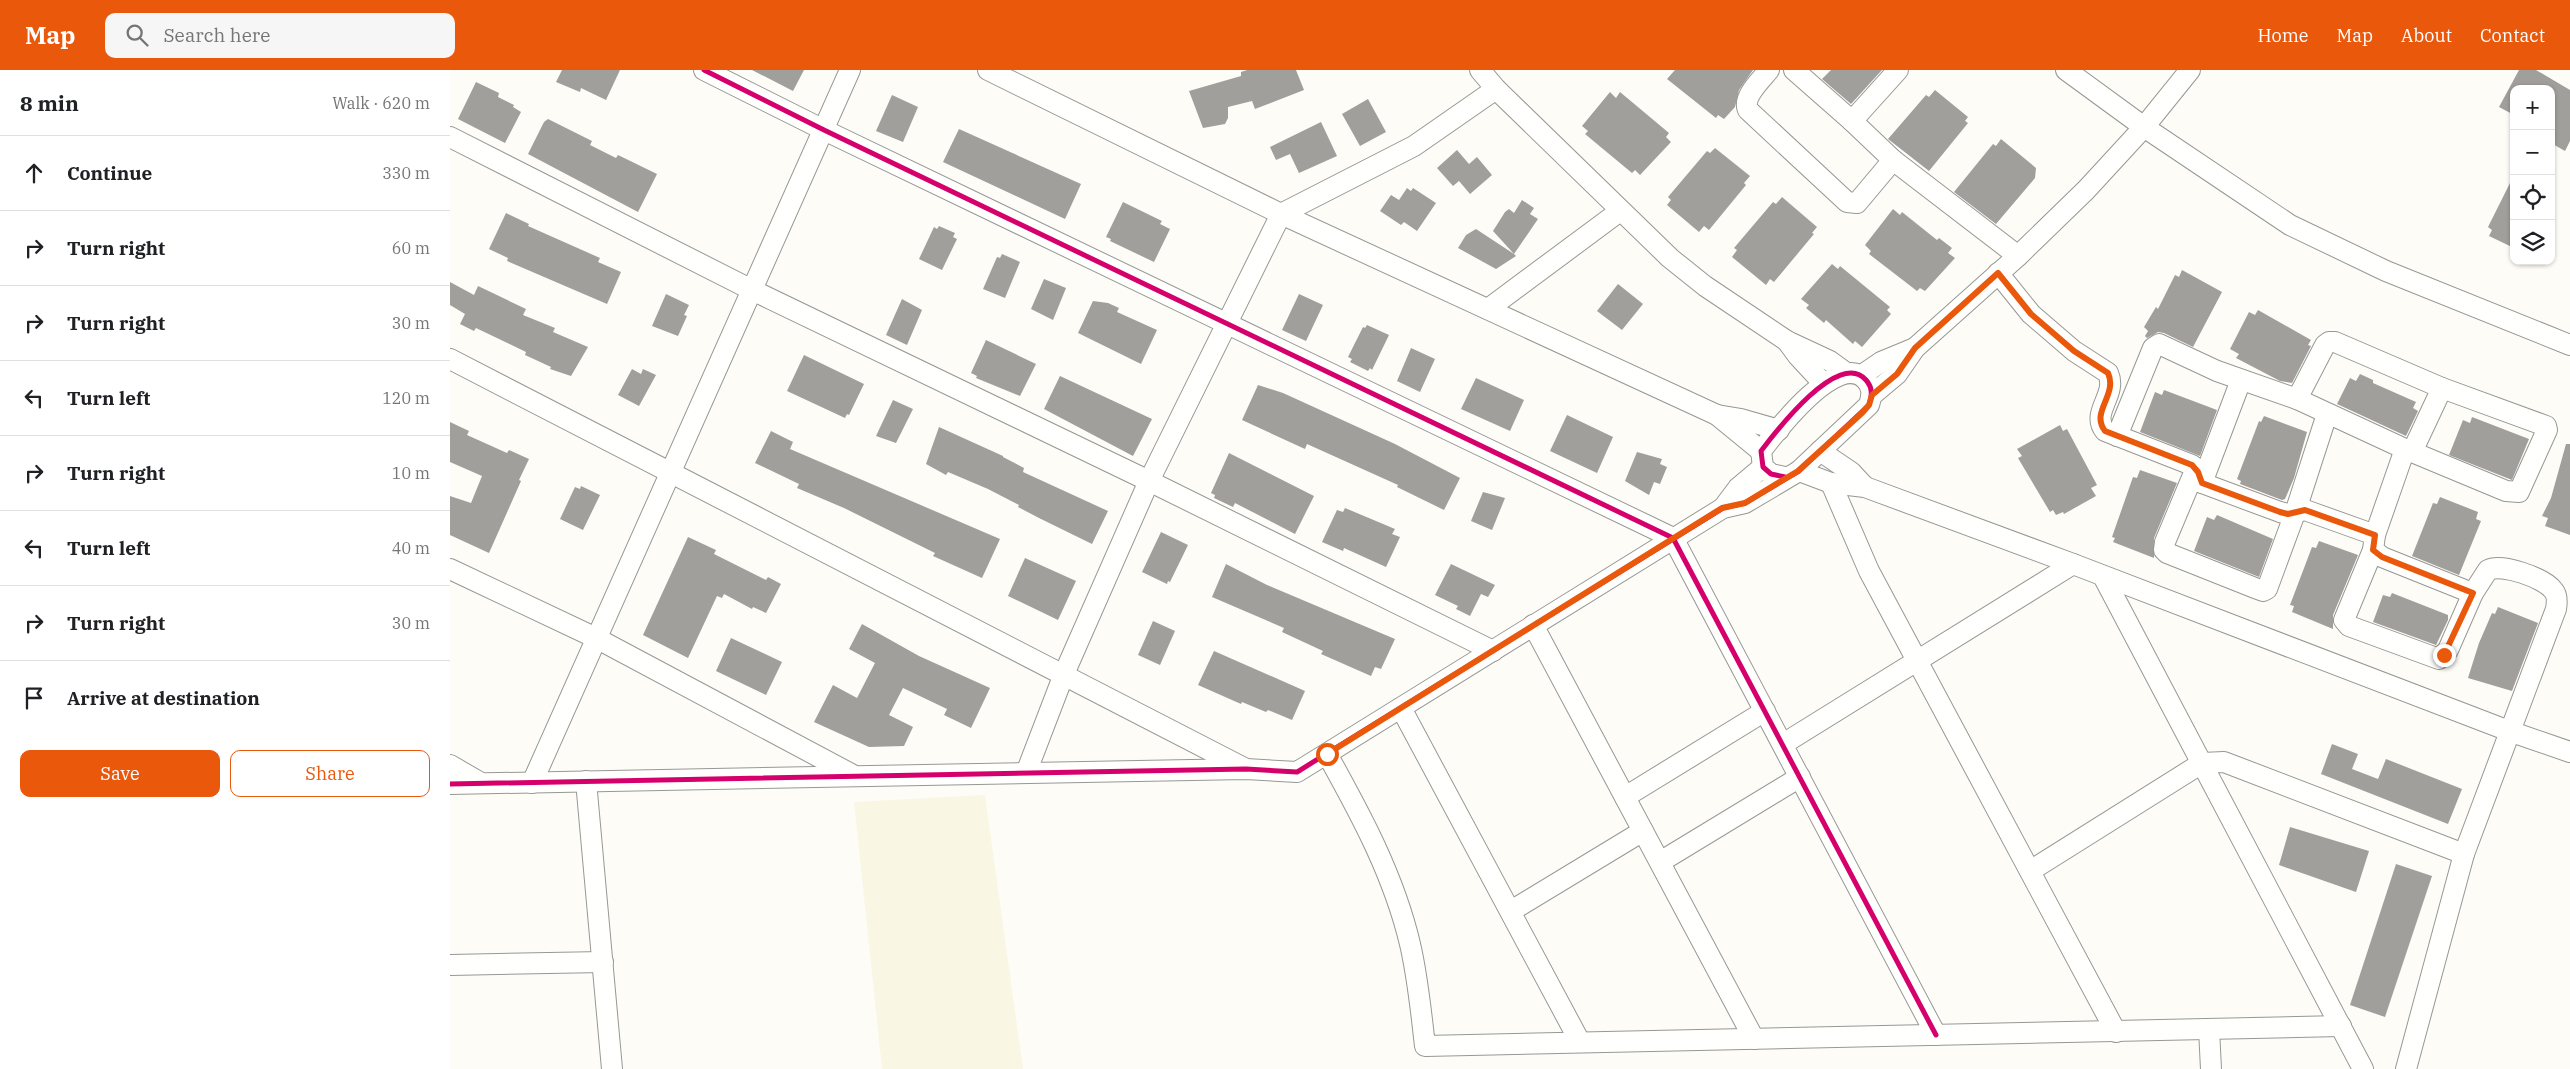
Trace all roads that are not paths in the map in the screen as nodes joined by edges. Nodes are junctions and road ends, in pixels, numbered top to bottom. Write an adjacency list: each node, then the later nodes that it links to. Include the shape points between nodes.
1 (704, 70): 13 (street)
2 (850, 70): 13 (street)
3 (988, 70): 17 (street)
4 (1480, 70): 10 (street)
5 (1768, 70): 15 (street, via 1746,102 1748,110 1847,202 1857,204)
6 (1794, 70): 11 (street)
7 (1898, 70): 11 (street)
8 (2066, 70): 12 (street)
9 (2190, 70): 12 (street)
10 (1496, 89): 16 (street); 17 (street, via 1414,146)
11 (1852, 121): 15 (street)
12 (2144, 127): 18 (street, via 2086,190); 24 (street, via 2290,225 2386,271)
13 (824, 130): 20 (street); 22 (street)
14 (450, 136): 20 (street)
15 (1893, 160): 18 (street)
16 (1620, 211): 21 (street); 23 (street, via 1705,286)
17 (1281, 214): 21 (street); 22 (street)
18 (2018, 256): 19 (street)
19 (1998, 273): 25 (street); 36 (street, via 2031,314 2074,351 2108,373 2110,391 2099,421 2105,431)
20 (752, 290): 40 (street); 43 (street)
21 (1488, 309): 34 (street)
22 (1226, 323): 43 (street); 48 (street)
23 (1787, 340): 27 (street); 29 (street)
24 (2570, 345)
25 (1915, 348): 27 (street); 31 (street, via 1897,374)
26 (450, 359): 40 (street)
27 (1853, 373): 29 (street); 31 (street, via 1870,384)
28 (2241, 380): 32 (street); 36 (street, via 2156,345); 42 (street)
29 (1823, 383): 35 (street)
30 (2442, 388): 32 (street, via 2329,342); 37 (street); 37 (street, via 2546,426 2522,488 2515,493 2506,491)
31 (1872, 395): 38 (street, via 1862,413)
32 (2297, 399): 33 (street)
33 (2327, 414): 37 (street); 47 (street)
34 (1717, 415): 35 (street); 39 (street)
35 (1779, 430): 39 (street)
36 (2117, 436): 42 (street, via 2192,465)
37 (2408, 450): 49 (street)
38 (1820, 451): 41 (street); 45 (street, via 1851,472)
39 (1762, 459): 41 (street, via 1771,474); 46 (street)
40 (670, 472): 55 (street); 58 (street)
41 (1792, 474): 44 (street); 46 (street, via 1745,503)
42 (2199, 476): 47 (street, via 2280,512); 47 (street, via 2165,542 2164,550 2263,591 2270,586)
43 (1149, 482): 56 (street); 58 (street)
44 (1831, 483): 45 (street); 57 (street, via 1869,571)
45 (1865, 487): 50 (street)
46 (1722, 508): 48 (street)
47 (2295, 513): 49 (street, via 2310,512)
48 (1673, 538): 54 (street); 60 (street)
49 (2374, 542): 53 (street, via 2391,562); 53 (street, via 2344,620 2349,626 2439,659 2448,650)
50 (2073, 564): 52 (street); 57 (street)
51 (450, 569): 55 (street)
52 (2103, 576): 61 (street); 65 (street)
53 (2473, 593): 61 (street, via 2488,570 2497,567 2534,578 2553,589 2556,595 2556,609)
54 (1533, 625): 56 (street); 75 (street)
55 (596, 638): 69 (street); 73 (street)
56 (1493, 651): 59 (street)
57 (1917, 661): 62 (street); 79 (street)
58 (1064, 674): 67 (street); 68 (street)
59 (1401, 708): 64 (street); 80 (street)
60 (1765, 711): 62 (street); 75 (street)
61 (2509, 731): 63 (street); 77 (street)
62 (1783, 744): 70 (street)
63 (2570, 752)
64 (1327, 754): 67 (street, via 1297,772); 88 (street, via 1366,823 1399,905 1410,944 1426,1046)
65 (2202, 763): 77 (street, via 2224,762); 79 (street); 83 (street)
66 (450, 766): 72 (street)
67 (1246, 769): 68 (street)
68 (1026, 773): 69 (street)
69 (855, 776): 71 (street)
70 (1800, 777): 78 (street); 86 (street)
71 (586, 782): 73 (street); 81 (street)
72 (482, 783): 73 (street); 74 (street)
73 (532, 783)
74 (450, 784)
75 (1625, 797): 76 (street)
76 (1644, 830): 78 (street); 80 (street)
77 (2464, 854): 92 (street)
78 (1660, 862): 87 (street)
79 (2030, 871): 85 (street)
80 (1512, 911): 88 (street)
81 (603, 962): 82 (street); 89 (street)
82 (450, 965)
83 (2340, 1026): 84 (street); 91 (street)
84 (2210, 1029): 85 (street); 90 (street)
85 (2116, 1032): 86 (street)
86 (1936, 1035): 87 (street)
87 (1754, 1039): 88 (street)
88 (1580, 1042)
89 (612, 1069)
90 (2211, 1069)
91 (2363, 1069)
92 (2406, 1069)

